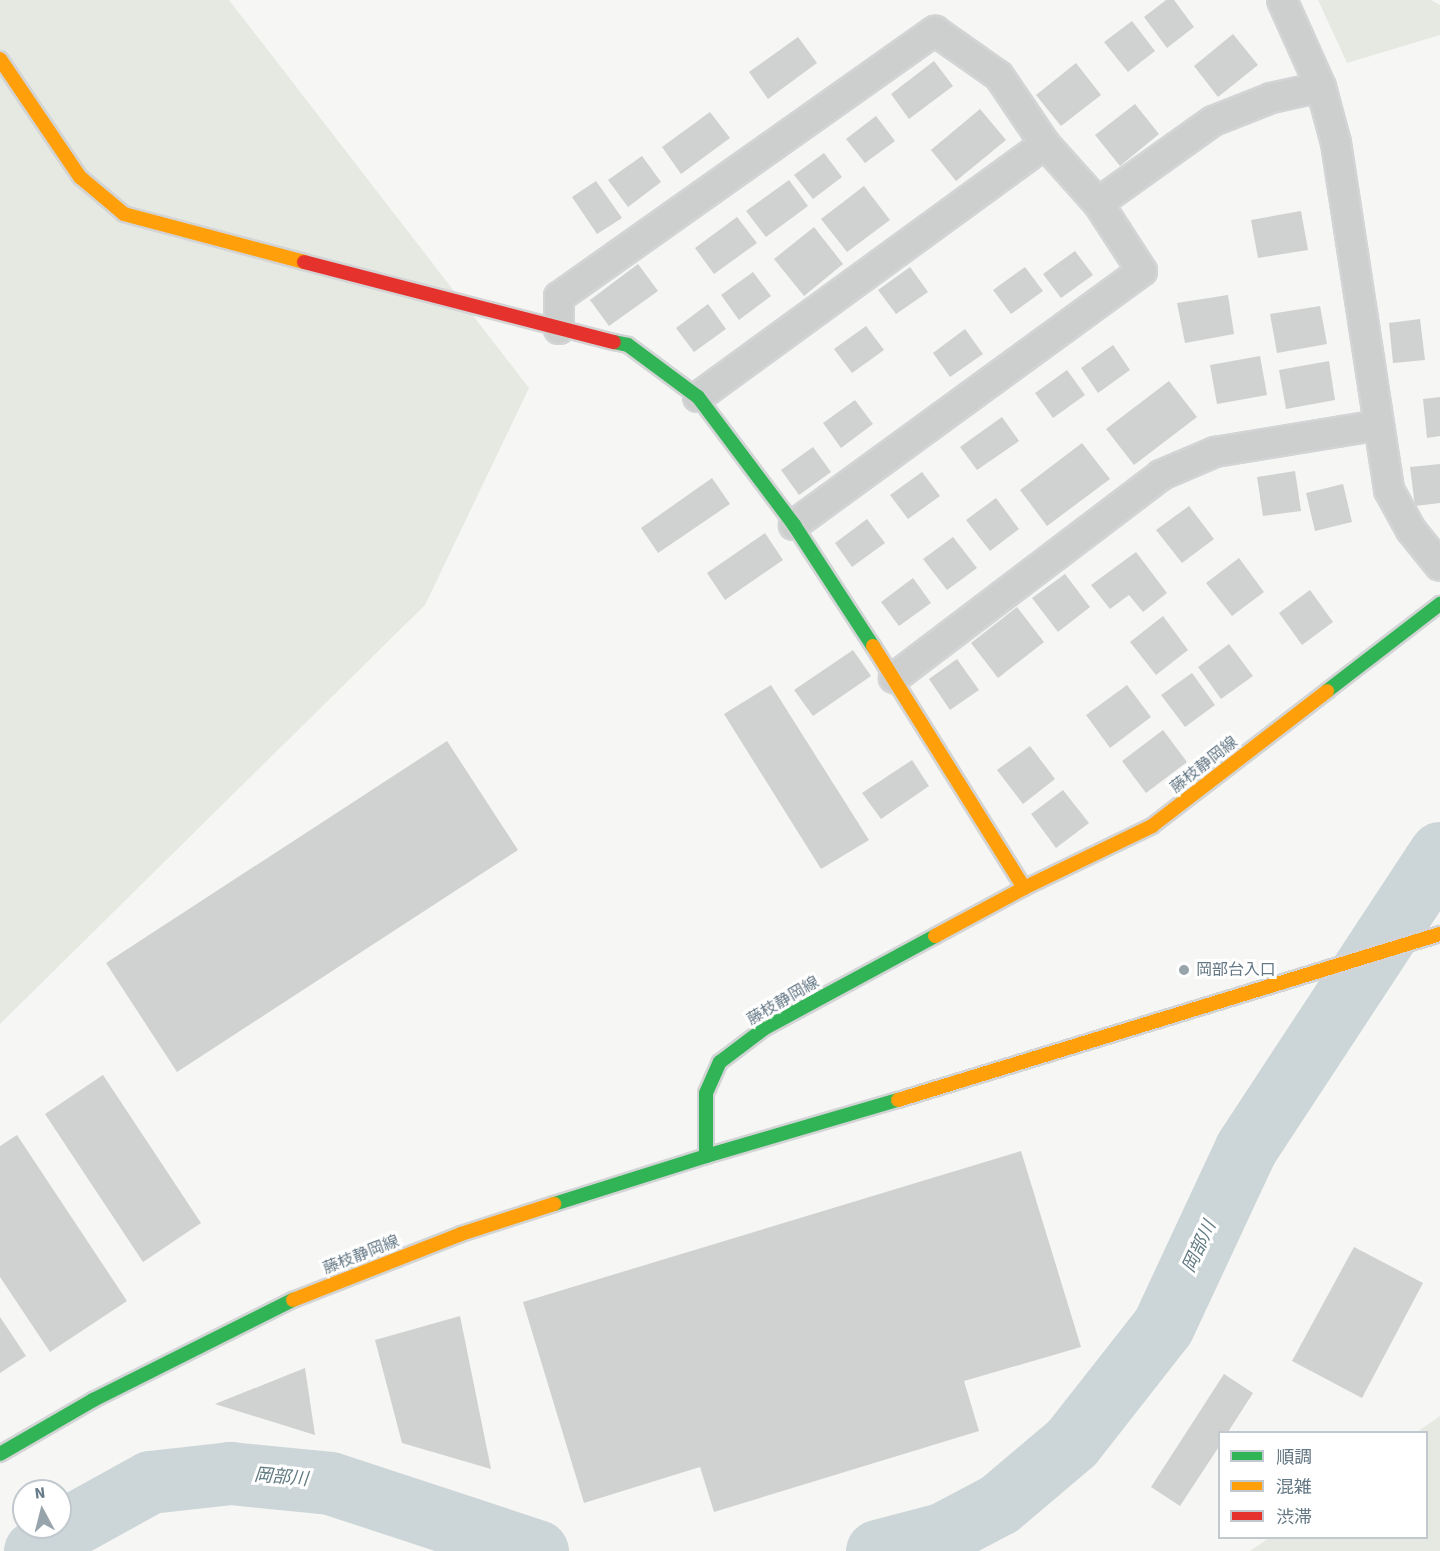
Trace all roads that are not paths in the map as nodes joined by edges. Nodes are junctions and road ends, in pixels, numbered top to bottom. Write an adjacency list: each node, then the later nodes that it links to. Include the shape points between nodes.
1 (1282, 0): 3 (street)
2 (0, 59): 6 (street, via 80,177 124,214)
3 (1321, 87): 5 (street, via 1271,98 1213,121); 8 (street, via 1345,192)
4 (1045, 144): 5 (street); 6 (street, via 999,76 935,31 559,297); 7 (street)
5 (1098, 202): 9 (street, via 1142,271)
6 (559, 329): 7 (street, via 628,345)
7 (698, 397): 9 (street)
8 (1379, 424): 10 (street, via 1389,490 1411,530); 12 (street, via 1215,452 1161,475)
9 (795, 525): 12 (street)
10 (1440, 566)
11 (1440, 604): 13 (street, 藤枝静岡線, via 1152,826)
12 (894, 678): 13 (street)
13 (1024, 888): 15 (street, 藤枝静岡線, via 765,1028 720,1062 706,1093)
14 (1437, 935): 15 (street)
15 (706, 1156): 16 (street, 藤枝静岡線, via 461,1234 289,1301 93,1400)
16 (0, 1454)

